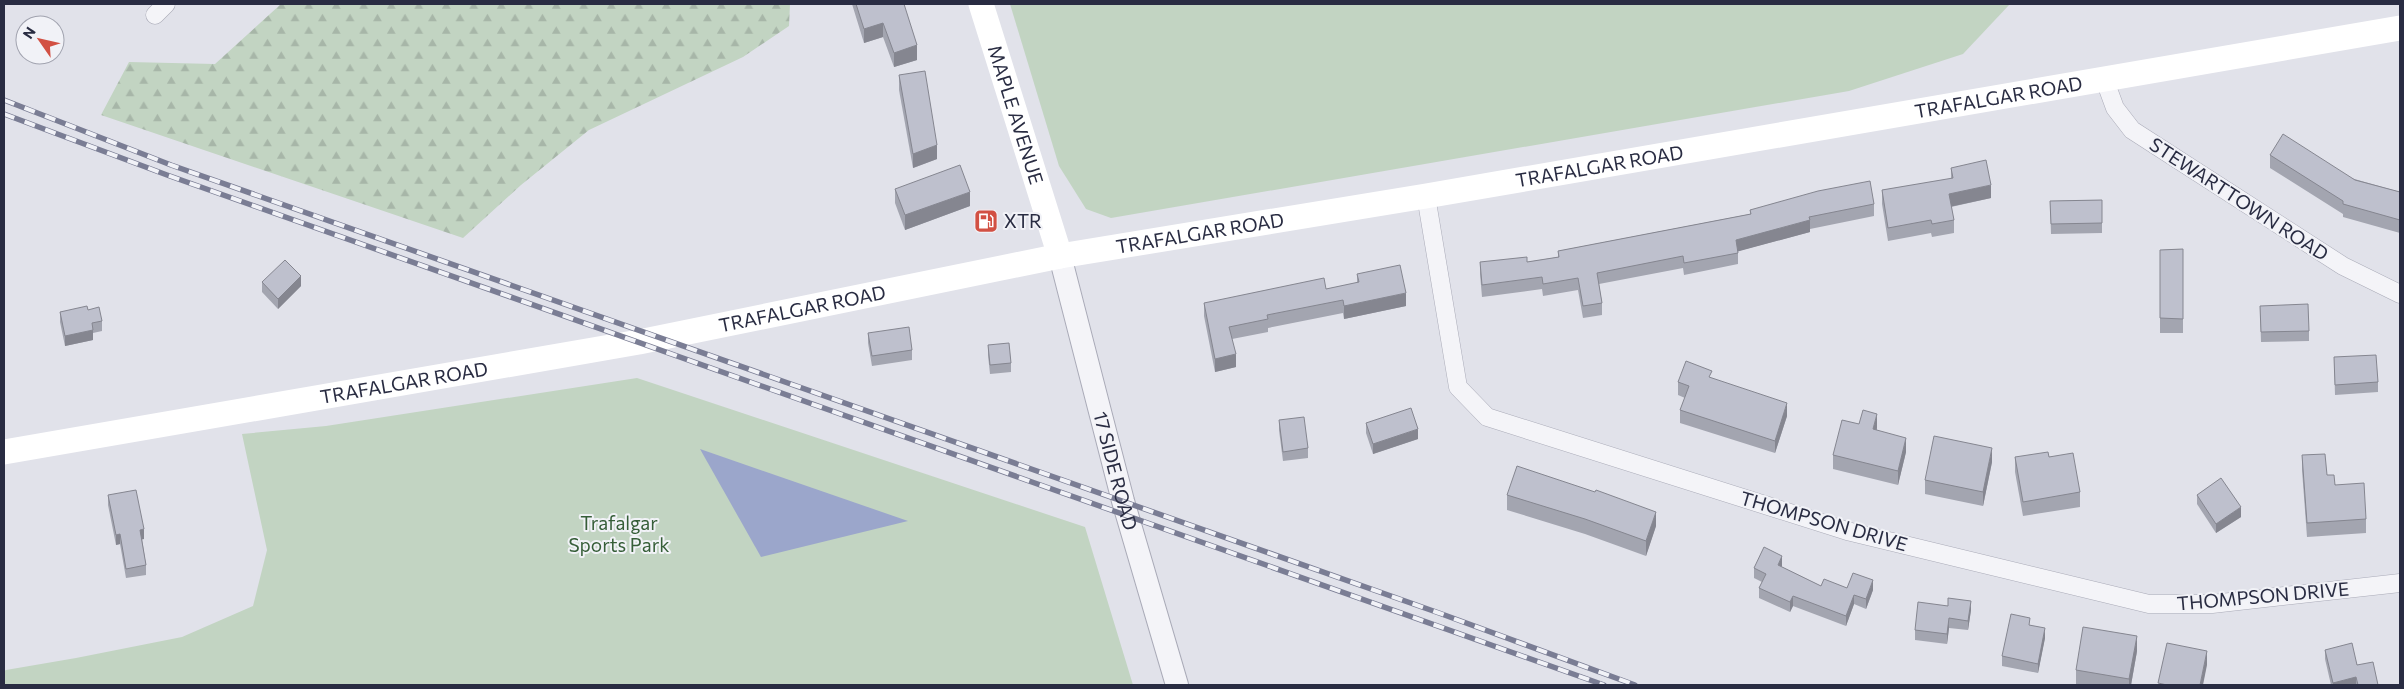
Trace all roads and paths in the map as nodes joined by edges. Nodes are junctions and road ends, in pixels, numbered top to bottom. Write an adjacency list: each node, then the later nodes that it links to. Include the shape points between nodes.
1 (981, 4): 5 (main road, MAPLE AVENUE)
2 (2400, 28): 3 (main road, TRAFALGAR ROAD)
3 (2104, 78): 4 (main road, TRAFALGAR ROAD); 6 (street, STEWARTTOWN ROAD, via 2114,108 2132,130 2343,266)
4 (1426, 196): 5 (main road, TRAFALGAR ROAD); 8 (street, THOMPSON DRIVE, via 1458,387 1487,417 1847,531 2149,604 2212,604)
5 (1060, 256): 7 (main road, TRAFALGAR ROAD, via 639,342); 9 (street, 17 SIDE ROAD, via 1122,501)
6 (2400, 294)
7 (4, 452)
8 (2400, 583)
9 (1177, 685)

